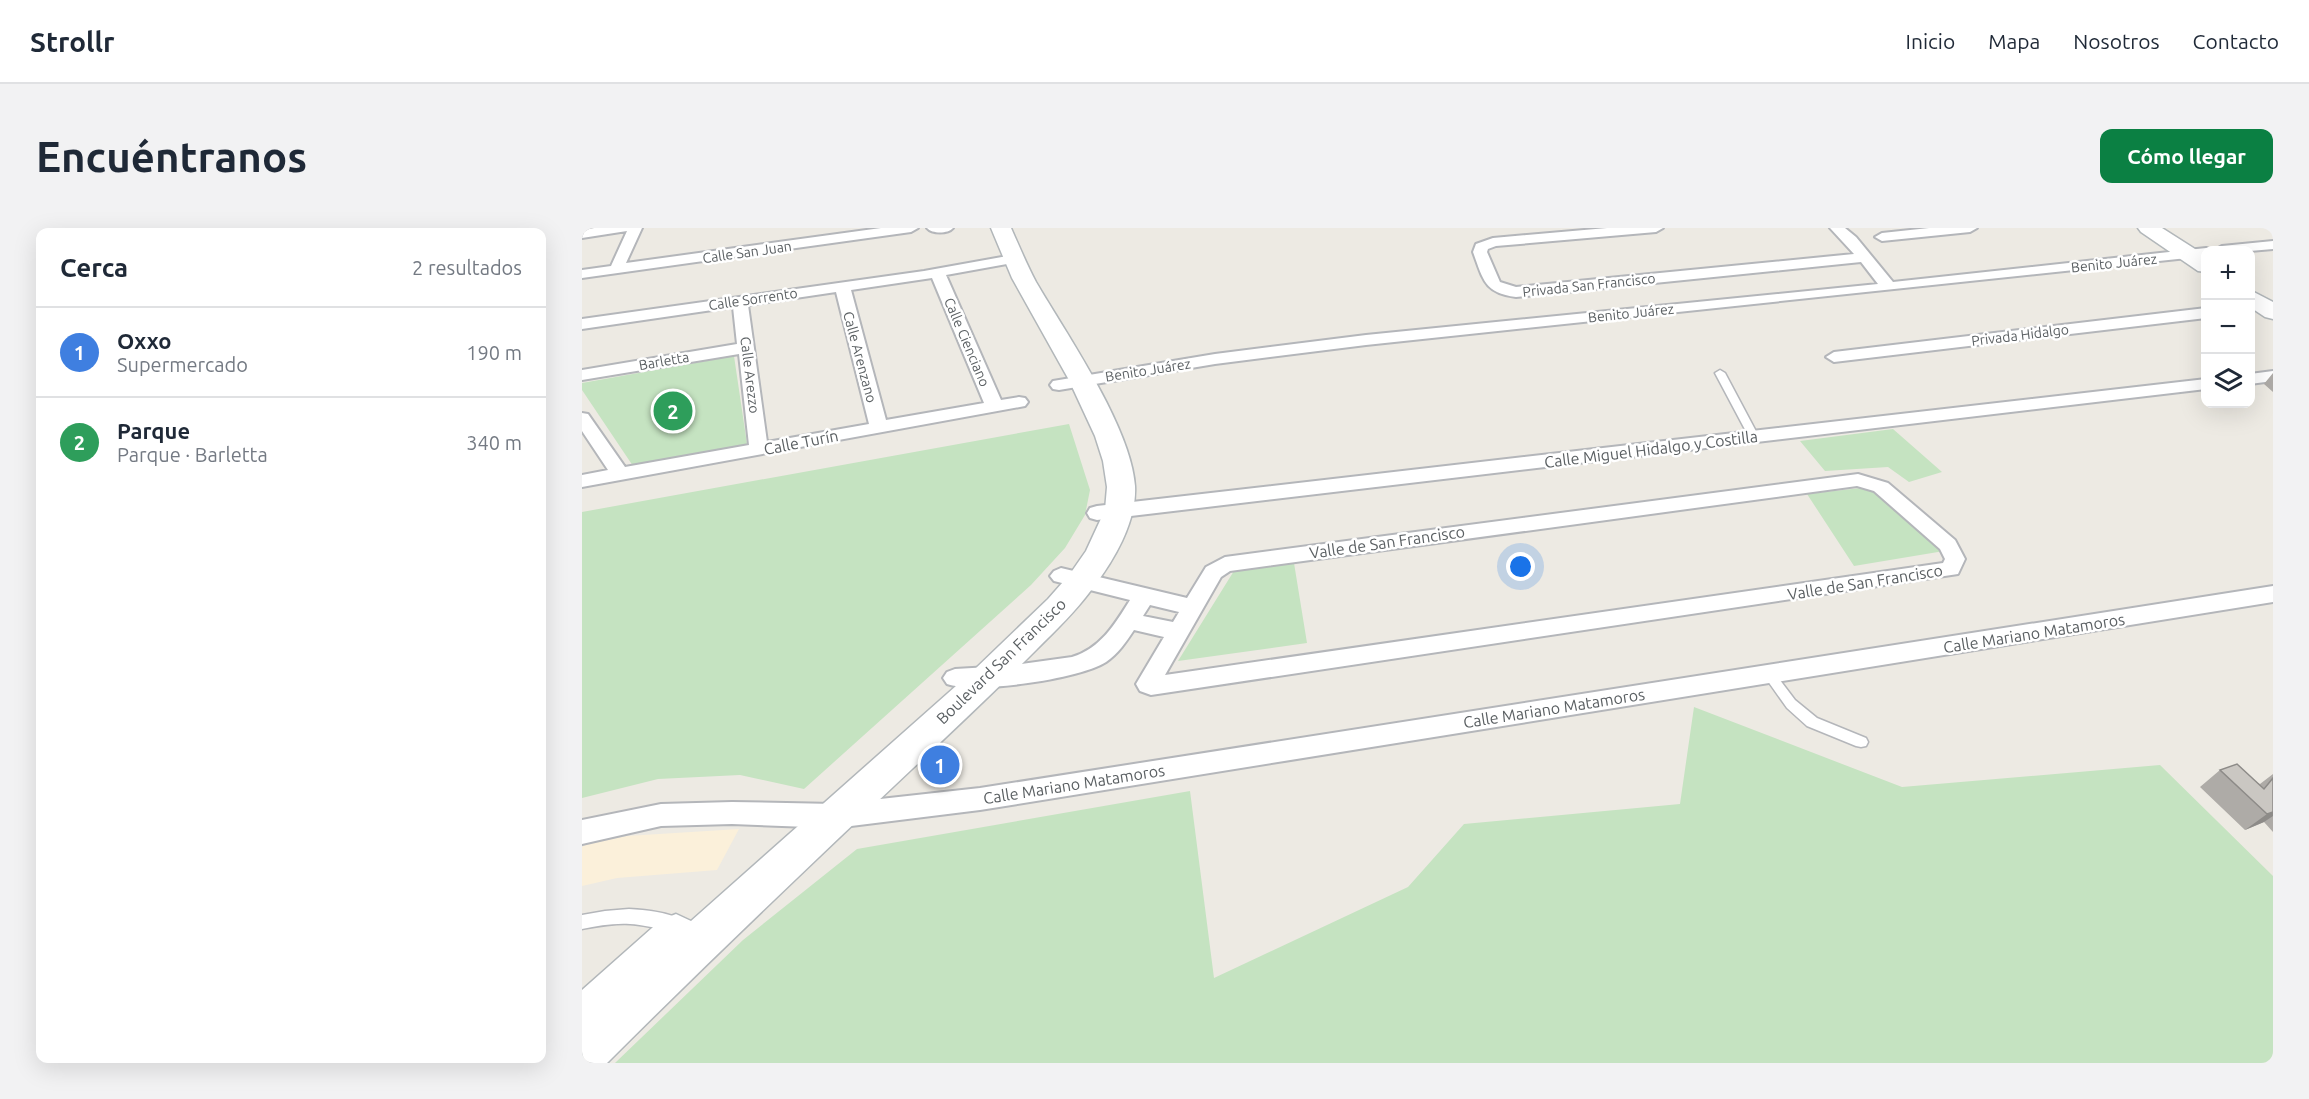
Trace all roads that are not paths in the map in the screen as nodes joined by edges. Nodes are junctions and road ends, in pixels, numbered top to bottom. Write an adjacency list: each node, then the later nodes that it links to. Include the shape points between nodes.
1 (623, 228): 14 (street)
2 (635, 228): 23 (street)
3 (911, 228): 13 (street, Calle San Juan)
4 (934, 228): 5 (street)
5 (946, 228)
6 (983, 228): 22 (street, Boulevard San Francisco, via 984,237)
7 (1001, 228): 22 (street, Boulevard San Francisco)
8 (1656, 228): 21 (street, Privada San Francisco, via 1493,243 1481,247 1480,252 1494,286 1516,292)
9 (1837, 228): 21 (street)
10 (1970, 228): 15 (street)
11 (2148, 228): 19 (street)
12 (2165, 228): 18 (street)
13 (840, 233): 23 (street, Calle San Juan)
14 (582, 234)
15 (1882, 237)
16 (2273, 245): 17 (street, Benito Juárez)
17 (2255, 248)
18 (2201, 252)
19 (2201, 253)
20 (2201, 255): 27 (street, Benito Juárez)
21 (1864, 256): 27 (street)
22 (1006, 263): 25 (street, Calle Sorrento); 37 (street, Boulevard San Francisco)
23 (616, 270): 24 (street, Calle San Juan)
24 (582, 274)
25 (934, 274): 26 (street, Calle Sorrento); 40 (street, Calle Cienciano)
26 (842, 286): 28 (street, Calle Sorrento); 42 (street, Calle Arenzano)
27 (1889, 287): 37 (street, Benito Juárez, via 1366,340)
28 (740, 301): 30 (street, Calle Sorrento); 31 (street, Calle Arezzo)
29 (2201, 314): 32 (street, Privada Hidalgo)
30 (582, 324)
31 (746, 348): 34 (street, Barletta); 44 (street, Calle Arezzo)
32 (1834, 357)
33 (1720, 373): 43 (lane)
34 (582, 375)
35 (2273, 376): 36 (street)
36 (2255, 378)
37 (1070, 382): 47 (street, Boulevard San Francisco, via 1108,436 1117,461 1121,487)
38 (2201, 384): 43 (street, Calle Miguel Hidalgo y Costilla)
39 (1019, 402): 40 (street, Calle Turín)
40 (995, 407): 42 (street, Calle Turín)
41 (582, 417): 45 (street)
42 (879, 427): 44 (street, Calle Turín)
43 (1754, 437): 47 (street, Calle Miguel Hidalgo y Costilla)
44 (759, 450): 45 (street, Calle Turín)
45 (621, 475): 46 (street, Calle Turín)
46 (582, 481)
47 (1108, 512): 48 (street, Boulevard San Francisco, via 1100,554)
48 (1071, 579): 50 (street); 55 (street, Boulevard San Francisco)
49 (2273, 594): 54 (street, Calle Mariano Matamoros)
50 (1144, 597): 51 (street); 52 (street)
51 (1192, 608): 53 (street, Valle de San Francisco); 53 (street, Valle de San Francisco, via 1213,572 1225,564 1851,480 1881,487 1948,544 1955,559 1951,569 1944,571 1149,686)
52 (1128, 621): 53 (street); 55 (street, via 1099,656 1084,663)
53 (1177, 631)
54 (1769, 674): 56 (lane, via 1791,704 1812,722); 57 (street, Calle Mariano Matamoros, via 980,798)
55 (970, 679): 57 (street, Boulevard San Francisco)
56 (1861, 742)
57 (821, 816): 58 (street, Calle Mariano Matamoros, via 661,815); 60 (street, Boulevard San Francisco)
58 (582, 832)
59 (582, 922): 60 (lane, via 636,917 658,919)
60 (694, 931): 61 (street, Boulevard San Francisco); 62 (street, Boulevard San Francisco)
61 (582, 1020)
62 (582, 1056)

